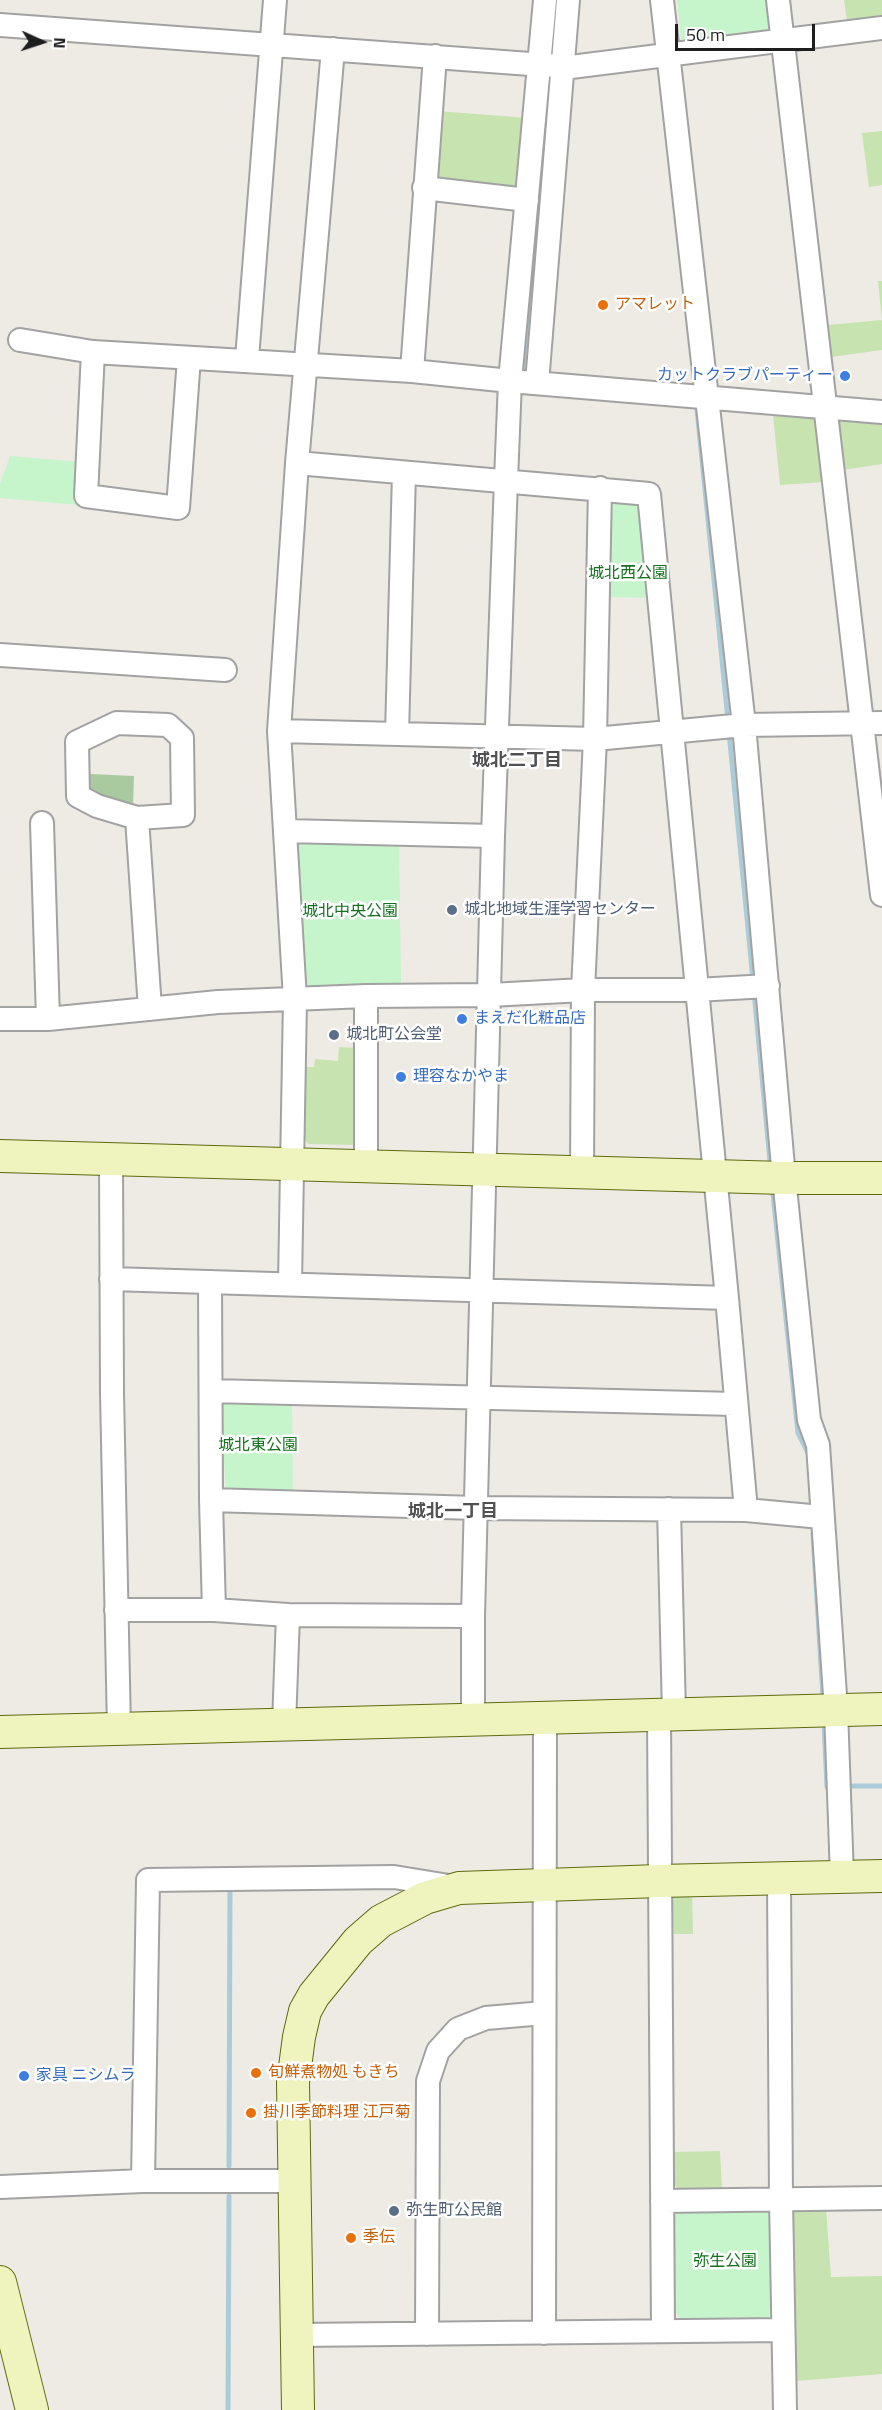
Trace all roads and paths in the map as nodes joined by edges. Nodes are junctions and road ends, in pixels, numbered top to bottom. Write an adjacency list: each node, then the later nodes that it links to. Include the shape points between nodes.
1 (275, 0): 9 (street)
2 (662, 0): 12 (street)
3 (778, 0): 8 (street)
4 (545, 5): 5 (street); 13 (street)
5 (568, 6): 13 (street)
6 (0, 25): 9 (street)
7 (882, 28): 8 (street)
8 (783, 42): 12 (street); 25 (street)
9 (271, 44): 10 (street); 19 (street)
10 (333, 49): 11 (street); 20 (street)
11 (435, 56): 13 (street); 14 (street)
12 (669, 56): 13 (street); 24 (street)
13 (551, 65): 15 (street); 23 (street)
14 (424, 188): 15 (street); 21 (street)
15 (527, 200): 22 (street)
16 (20, 340): 17 (street)
17 (93, 352): 18 (street); 18 (street, via 86,496 178,508)
18 (189, 358): 19 (street)
19 (247, 359): 20 (street)
20 (307, 363): 21 (street); 27 (street)
21 (412, 371): 22 (street)
22 (510, 381): 23 (street); 29 (street)
23 (537, 383): 24 (street)
24 (706, 397): 25 (street); 34 (street)
25 (824, 408): 26 (street); 33 (street)
26 (882, 412)
27 (297, 463): 28 (street); 35 (street)
28 (404, 473): 29 (street); 37 (street)
29 (506, 480): 30 (street); 38 (street)
30 (600, 488): 36 (street, via 649,494); 39 (street)
31 (0, 654): 32 (street)
32 (225, 670)
33 (872, 723): 34 (street); 44 (street)
34 (735, 726): 36 (street); 45 (street)
35 (279, 731): 37 (street); 42 (street)
36 (672, 732): 39 (street); 47 (street)
37 (397, 734): 38 (street)
38 (497, 737): 39 (street); 43 (street)
39 (595, 739): 46 (street)
40 (137, 818): 40 (street, via 183,815 182,738 168,725 117,723 77,742 78,796); 51 (street)
41 (42, 823): 53 (street)
42 (286, 831): 43 (street); 50 (street)
43 (493, 836): 48 (street)
44 (882, 895)
45 (757, 987): 47 (street); 61 (street)
46 (583, 990): 47 (street); 48 (street); 59 (street)
47 (696, 990): 60 (street)
48 (490, 995): 49 (street); 58 (street)
49 (366, 996): 50 (street); 57 (street)
50 (295, 999): 51 (street); 56 (street)
51 (150, 1009): 53 (street)
52 (0, 1019): 53 (street)
53 (48, 1019)
54 (0, 1156): 55 (street)
55 (111, 1160): 56 (street); 63 (street)
56 (294, 1164): 57 (street); 65 (street)
57 (366, 1166): 58 (street)
58 (485, 1169): 59 (street); 66 (street)
59 (582, 1172): 60 (street)
60 (715, 1176): 61 (street); 67 (street)
61 (784, 1178): 62 (street); 75 (street, via 809,1420 818,1445)
62 (882, 1179)
63 (111, 1278): 64 (street); 76 (street)
64 (210, 1282): 65 (street); 68 (street)
65 (290, 1282): 66 (street)
66 (482, 1290): 67 (street); 69 (street)
67 (727, 1298): 70 (street)
68 (211, 1391): 69 (street); 71 (street)
69 (479, 1398): 70 (street); 72 (street)
70 (735, 1404): 74 (street)
71 (211, 1500): 72 (street); 77 (street)
72 (476, 1508): 73 (street); 79 (street)
73 (669, 1509): 74 (street); 82 (street)
74 (746, 1510): 75 (street)
75 (821, 1517): 81 (street)
76 (116, 1610): 77 (street); 86 (street)
77 (214, 1610): 78 (street)
78 (288, 1615): 79 (street); 85 (street)
79 (473, 1616): 83 (street)
80 (882, 1709): 81 (street)
81 (836, 1710): 82 (street); 89 (street)
82 (667, 1714): 84 (street); 91 (street)
83 (473, 1719): 84 (street); 85 (street)
84 (545, 1719): 92 (street)
85 (284, 1725): 86 (street)
86 (118, 1729): 87 (street)
87 (0, 1732)
88 (882, 1876): 89 (street)
89 (842, 1877): 90 (street)
90 (779, 1880): 91 (street); 99 (street)
91 (659, 1881): 92 (street); 100 (street)
92 (543, 1884): 93 (street); 94 (street)
93 (459, 1888): 95 (street, via 394,1877 148,1880); 96 (street, via 425,1898 381,1922 345,1955 305,2011 293,2082)
94 (544, 2013): 104 (street); 105 (street, via 486,2018 458,2029 438,2050 428,2081)
95 (143, 2181): 96 (street); 97 (street)
96 (296, 2181): 106 (street)
97 (0, 2187)
98 (882, 2198): 99 (street)
99 (781, 2200): 100 (street); 103 (street)
100 (662, 2201): 102 (street)
101 (0, 2282): 107 (street)
102 (663, 2330): 103 (street); 104 (street)
103 (783, 2330): 109 (street)
104 (544, 2333): 105 (street)
105 (428, 2334): 106 (street)
106 (297, 2335): 108 (street)
107 (32, 2410)
108 (298, 2410)
109 (785, 2410)

